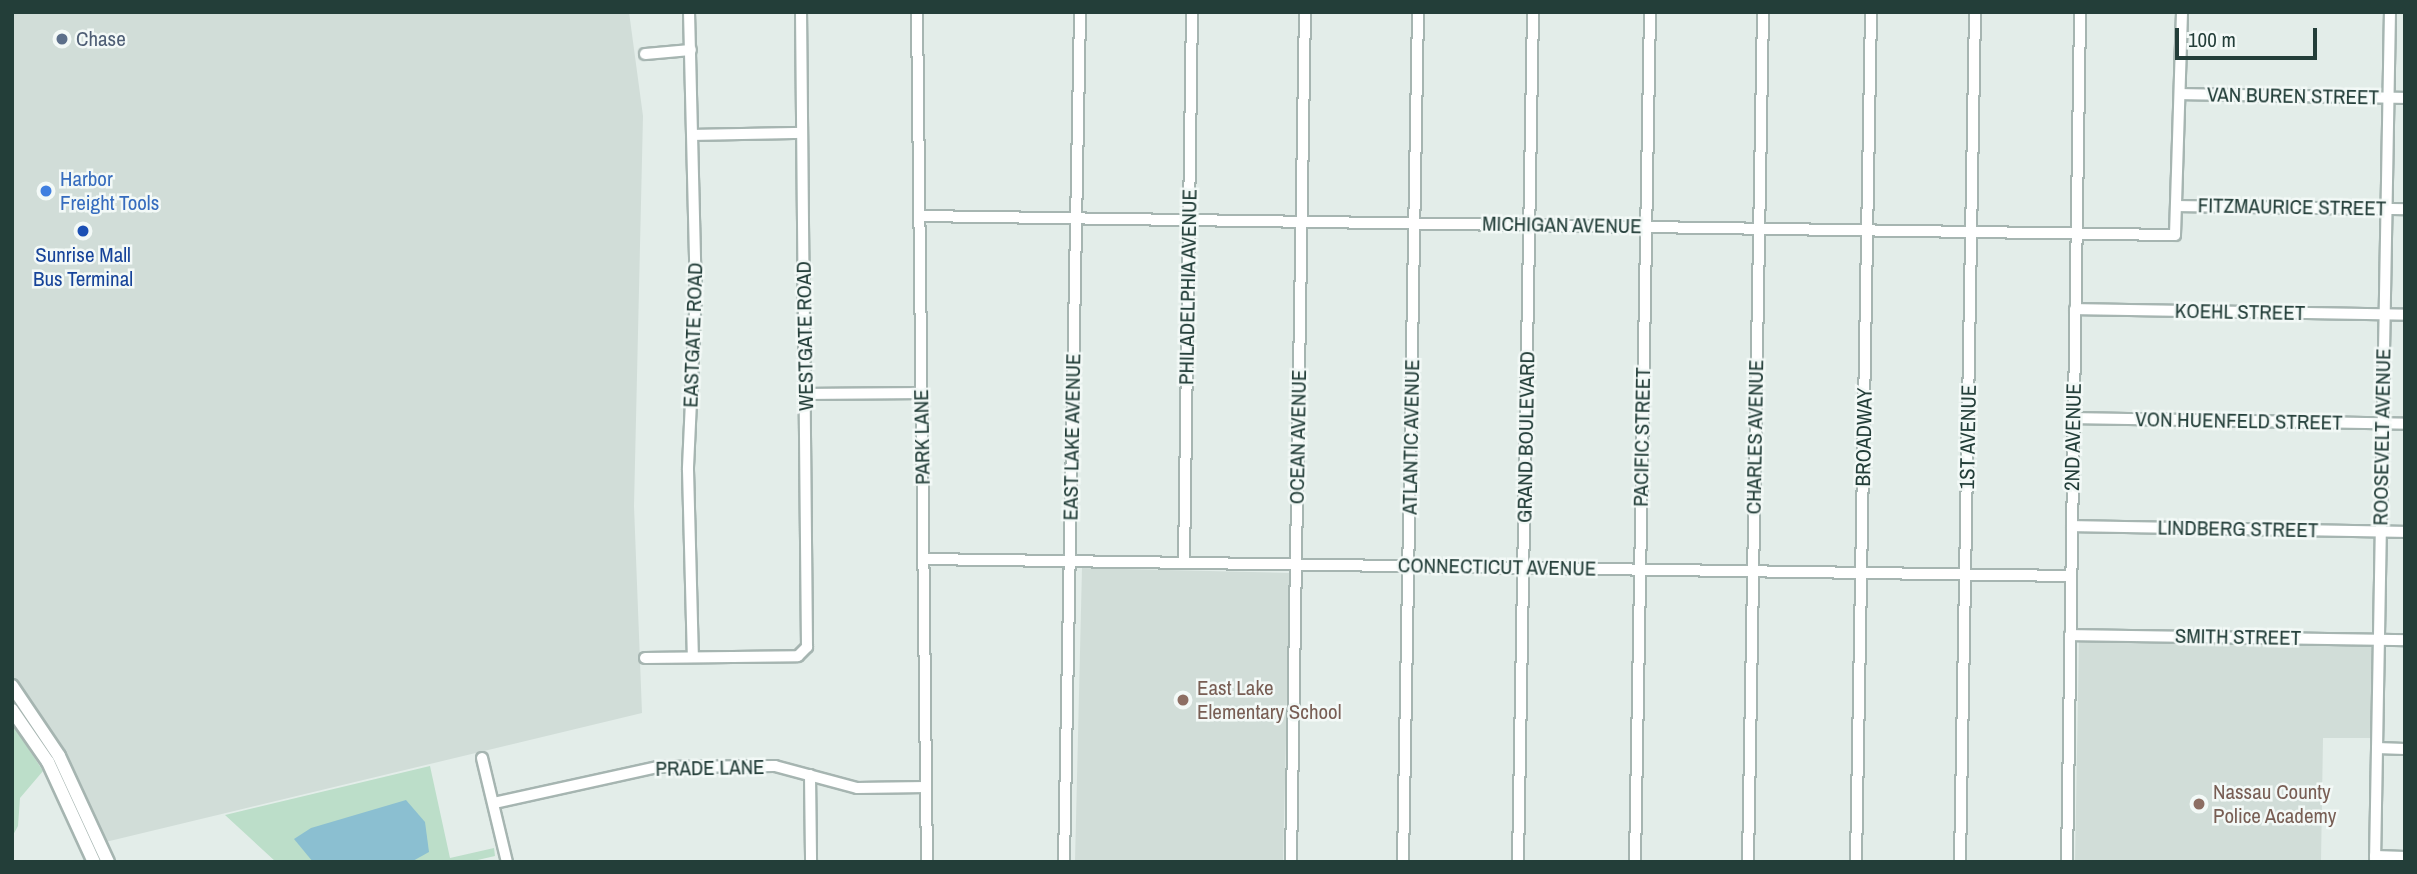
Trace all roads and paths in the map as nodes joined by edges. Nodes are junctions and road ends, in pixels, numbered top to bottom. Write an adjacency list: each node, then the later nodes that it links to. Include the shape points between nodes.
1 (689, 12): 16 (street, EASTGATE ROAD)
2 (801, 12): 21 (street, WESTGATE ROAD)
3 (917, 12): 26 (street, PARK LANE)
4 (1080, 12): 27 (street, EAST LAKE AVENUE)
5 (1192, 12): 28 (street, PHILADELPHIA AVENUE)
6 (1305, 12): 29 (street, OCEAN AVENUE)
7 (1418, 12): 30 (street, ATLANTIC AVENUE)
8 (1533, 12): 31 (street, GRAND BOULEVARD)
9 (1650, 12): 32 (street, PACIFIC STREET)
10 (1763, 12): 33 (street, CHARLES AVENUE)
11 (1871, 12): 34 (street, BROADWAY)
12 (1975, 12): 35 (street, 1ST AVENUE)
13 (2080, 12): 36 (street, 2ND AVENUE)
14 (2182, 12): 18 (street)
15 (2390, 12): 19 (street, ROOSEVELT AVENUE)
16 (691, 50): 17 (street); 22 (street, EASTGATE ROAD)
17 (645, 54)
18 (2181, 94): 19 (street, VAN BUREN STREET); 23 (street)
19 (2389, 98): 20 (street, VAN BUREN STREET); 24 (street, ROOSEVELT AVENUE)
20 (2405, 98)
21 (802, 133): 22 (street); 41 (street, WESTGATE ROAD)
22 (695, 135): 62 (street, EASTGATE ROAD, via 696,291 688,470)
23 (2179, 206): 24 (street, FITZMAURICE STREET); 36 (street, MICHIGAN AVENUE, via 2175,234)
24 (2387, 209): 25 (street, FITZMAURICE STREET); 38 (street, ROOSEVELT AVENUE)
25 (2405, 209)
26 (920, 216): 27 (street, MICHIGAN AVENUE); 40 (street, PARK LANE)
27 (1076, 217): 28 (street, MICHIGAN AVENUE); 49 (street, EAST LAKE AVENUE)
28 (1189, 219): 29 (street, MICHIGAN AVENUE); 50 (street, PHILADELPHIA AVENUE)
29 (1301, 221): 30 (street, MICHIGAN AVENUE); 51 (street, OCEAN AVENUE)
30 (1414, 223): 31 (street, MICHIGAN AVENUE); 52 (street, ATLANTIC AVENUE)
31 (1530, 225): 32 (street, MICHIGAN AVENUE); 53 (street, GRAND BOULEVARD)
32 (1646, 227): 33 (street, MICHIGAN AVENUE); 54 (street, PACIFIC STREET)
33 (1759, 229): 34 (street, MICHIGAN AVENUE); 55 (street, CHARLES AVENUE)
34 (1867, 230): 35 (street, MICHIGAN AVENUE); 56 (street, BROADWAY)
35 (1971, 232): 36 (street, MICHIGAN AVENUE); 57 (street, 1ST AVENUE)
36 (2077, 233): 37 (street, 2ND AVENUE)
37 (2075, 309): 38 (street, KOEHL STREET); 42 (street, 2ND AVENUE)
38 (2385, 315): 39 (street, KOEHL STREET); 43 (street, ROOSEVELT AVENUE)
39 (2405, 315)
40 (921, 393): 41 (street); 48 (street, PARK LANE)
41 (806, 394): 62 (street, WESTGATE ROAD, via 807,647 798,656)
42 (2074, 418): 43 (street, VON HUENFELD STREET); 45 (street, 2ND AVENUE)
43 (2383, 423): 44 (street, VON HUENFELD STREET); 46 (street, ROOSEVELT AVENUE)
44 (2405, 424)
45 (2072, 526): 46 (street, LINDBERG STREET); 58 (street, 2ND AVENUE)
46 (2381, 532): 47 (street, LINDBERG STREET); 60 (street, ROOSEVELT AVENUE)
47 (2405, 532)
48 (923, 559): 49 (street, CONNECTICUT AVENUE); 70 (street, PARK LANE)
49 (1070, 560): 50 (street, CONNECTICUT AVENUE); 79 (street, EAST LAKE AVENUE)
50 (1184, 562): 51 (street, CONNECTICUT AVENUE)
51 (1296, 564): 52 (street, CONNECTICUT AVENUE); 80 (street, OCEAN AVENUE)
52 (1408, 566): 53 (street, CONNECTICUT AVENUE); 81 (street, ATLANTIC AVENUE)
53 (1524, 567): 54 (street, CONNECTICUT AVENUE); 82 (street, GRAND BOULEVARD)
54 (1640, 569): 55 (street, CONNECTICUT AVENUE); 83 (street, PACIFIC STREET)
55 (1753, 571): 56 (street, CONNECTICUT AVENUE); 84 (street, CHARLES AVENUE)
56 (1861, 573): 57 (street, CONNECTICUT AVENUE); 85 (street, BROADWAY)
57 (1965, 575): 58 (street, CONNECTICUT AVENUE); 86 (street, 1ST AVENUE)
58 (2071, 576): 59 (street, 2ND AVENUE)
59 (2070, 635): 60 (street, SMITH STREET); 87 (street, 2ND AVENUE)
60 (2379, 640): 61 (street, SMITH STREET); 66 (street, ROOSEVELT AVENUE)
61 (2405, 640)
62 (693, 657): 63 (street)
63 (645, 658)
64 (12, 686): 75 (street, via 59,757)
65 (12, 710): 74 (street, via 48,762)
66 (2377, 748): 67 (street); 73 (street, ROOSEVELT AVENUE)
67 (2405, 749)
68 (482, 758): 71 (street)
69 (810, 775): 70 (street, PRADE LANE, via 857,788); 71 (street, PRADE LANE, via 775,766 658,767); 77 (street)
70 (926, 788): 78 (street, PARK LANE)
71 (494, 803): 76 (street)
72 (2405, 857): 73 (street)
73 (2375, 859)
74 (94, 862)
75 (108, 862)
76 (507, 862)
77 (811, 862)
78 (927, 862)
79 (1065, 862)
80 (1291, 862)
81 (1403, 862)
82 (1518, 862)
83 (1635, 862)
84 (1748, 862)
85 (1856, 862)
86 (1961, 862)
87 (2067, 862)

